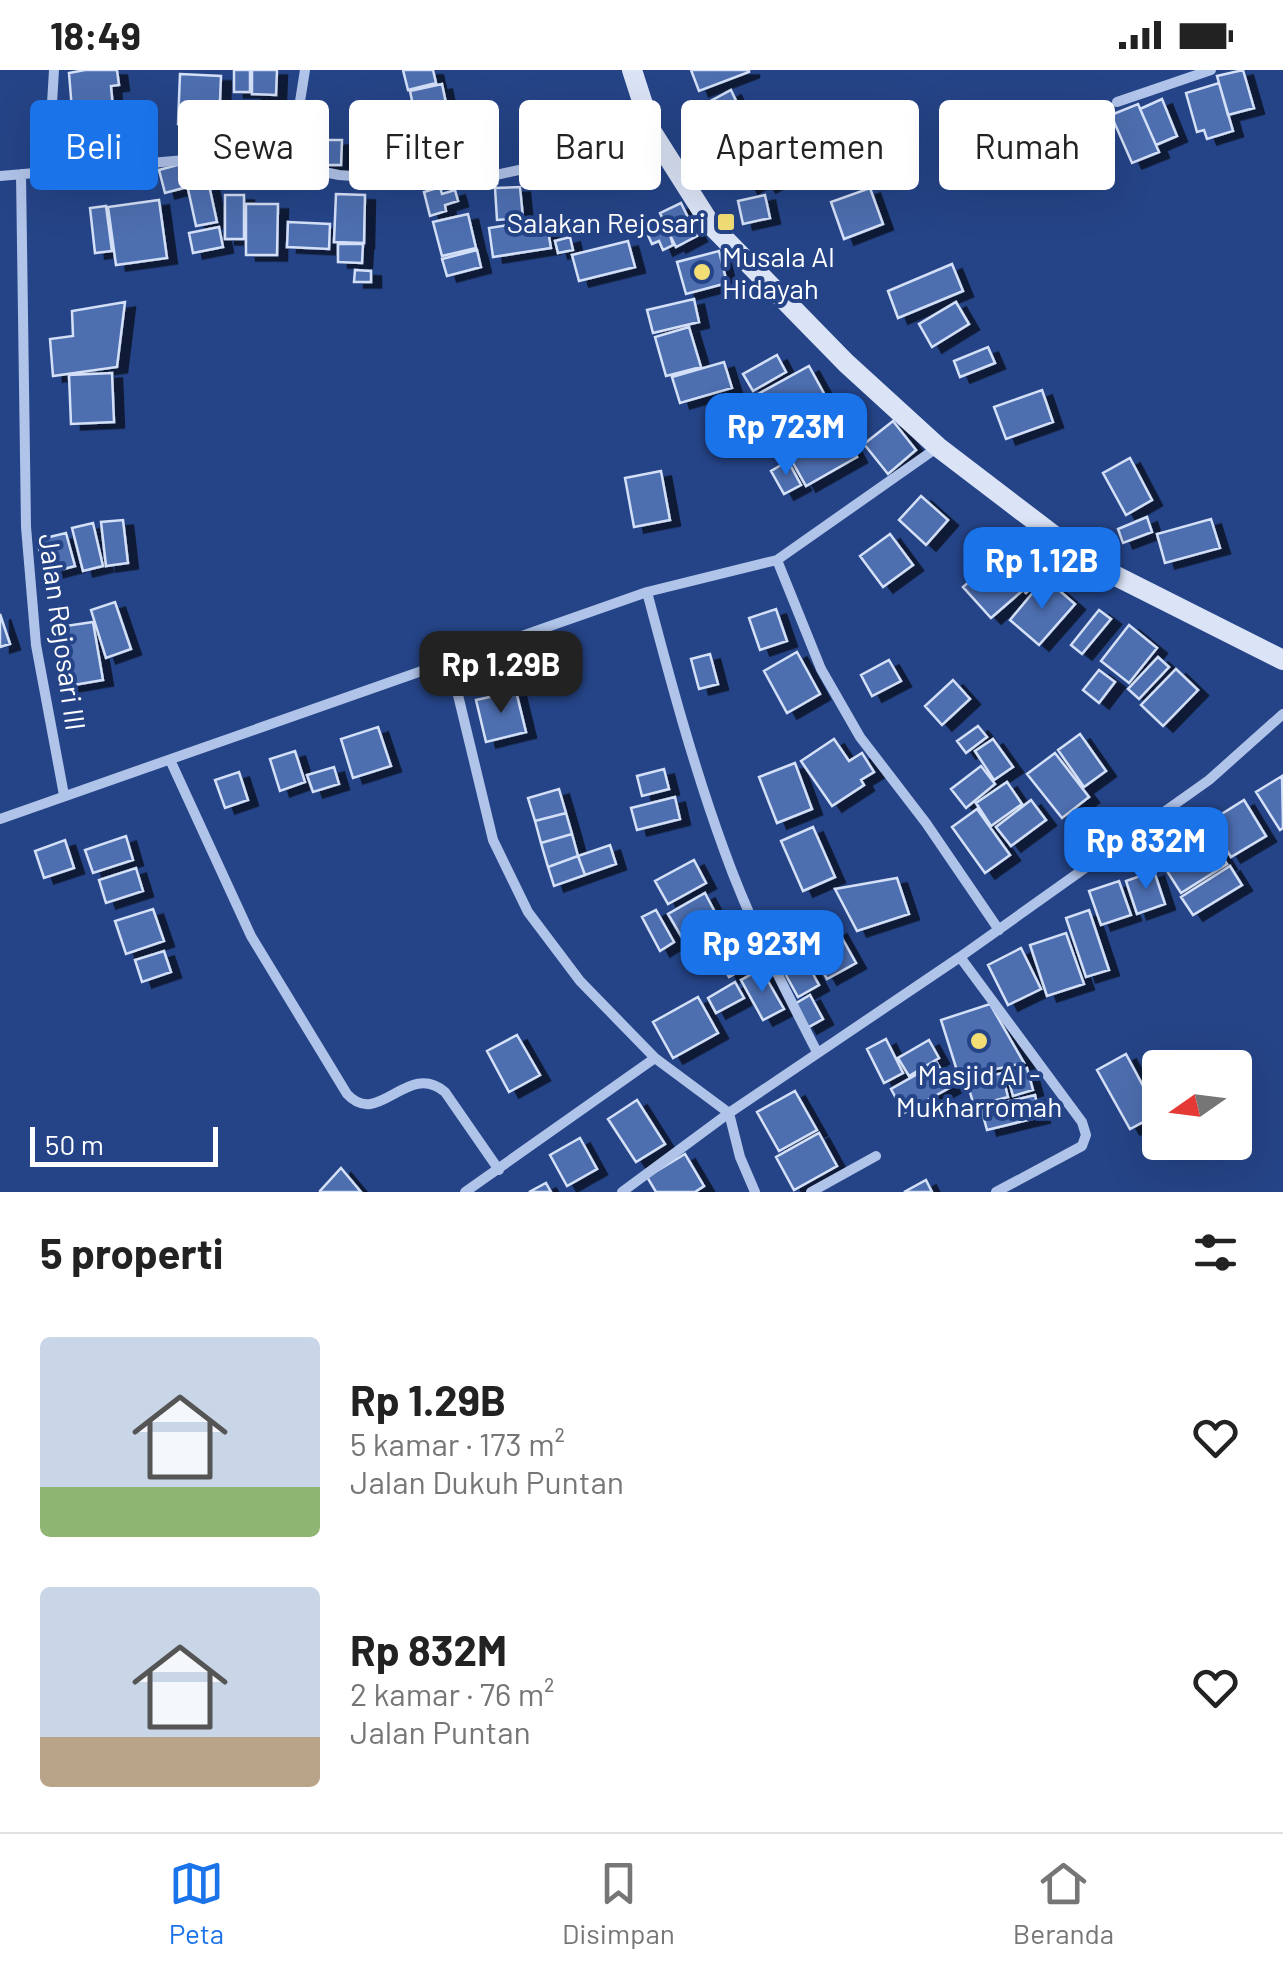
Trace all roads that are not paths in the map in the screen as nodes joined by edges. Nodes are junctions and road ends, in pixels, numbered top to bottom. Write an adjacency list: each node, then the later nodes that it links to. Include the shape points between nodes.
1 (54, 70): 5 (street)
2 (305, 70): 6 (street)
3 (632, 70): 7 (main road)
4 (1211, 70): 8 (street)
5 (52, 100)
6 (300, 100)
7 (642, 100)
8 (1118, 102)
9 (661, 146): 15 (main road, via 712,225)
10 (519, 170): 12 (street, via 436,182)
11 (30, 173): 13 (street)
12 (329, 173)
13 (21, 174): 14 (street); 22 (street, Jalan Rejosari III, via 26,528 36,645)
14 (0, 176)
15 (938, 446): 16 (street); 18 (main road, via 1110,574)
16 (777, 560): 17 (street); 24 (street, via 821,669 860,737)
17 (647, 592): 19 (street); 26 (street, via 725,853)
18 (1283, 660)
19 (450, 662): 21 (street); 27 (street, via 493,840 528,912 580,982)
20 (1283, 714): 24 (street, via 1209,780)
21 (171, 762): 22 (street); 30 (street, via 250,936 347,1094 371,1104 416,1084 436,1084)
22 (64, 796): 23 (street)
23 (0, 819)
24 (999, 930): 25 (street)
25 (960, 957): 26 (street); 35 (street, via 1086,1135 1082,1146)
26 (817, 1052): 28 (street)
27 (656, 1058): 28 (street); 30 (street)
28 (729, 1113): 32 (street); 33 (street)
29 (876, 1156): 34 (street)
30 (498, 1170): 31 (street)
31 (465, 1192)
32 (622, 1192)
33 (755, 1192)
34 (811, 1192)
35 (996, 1192)

